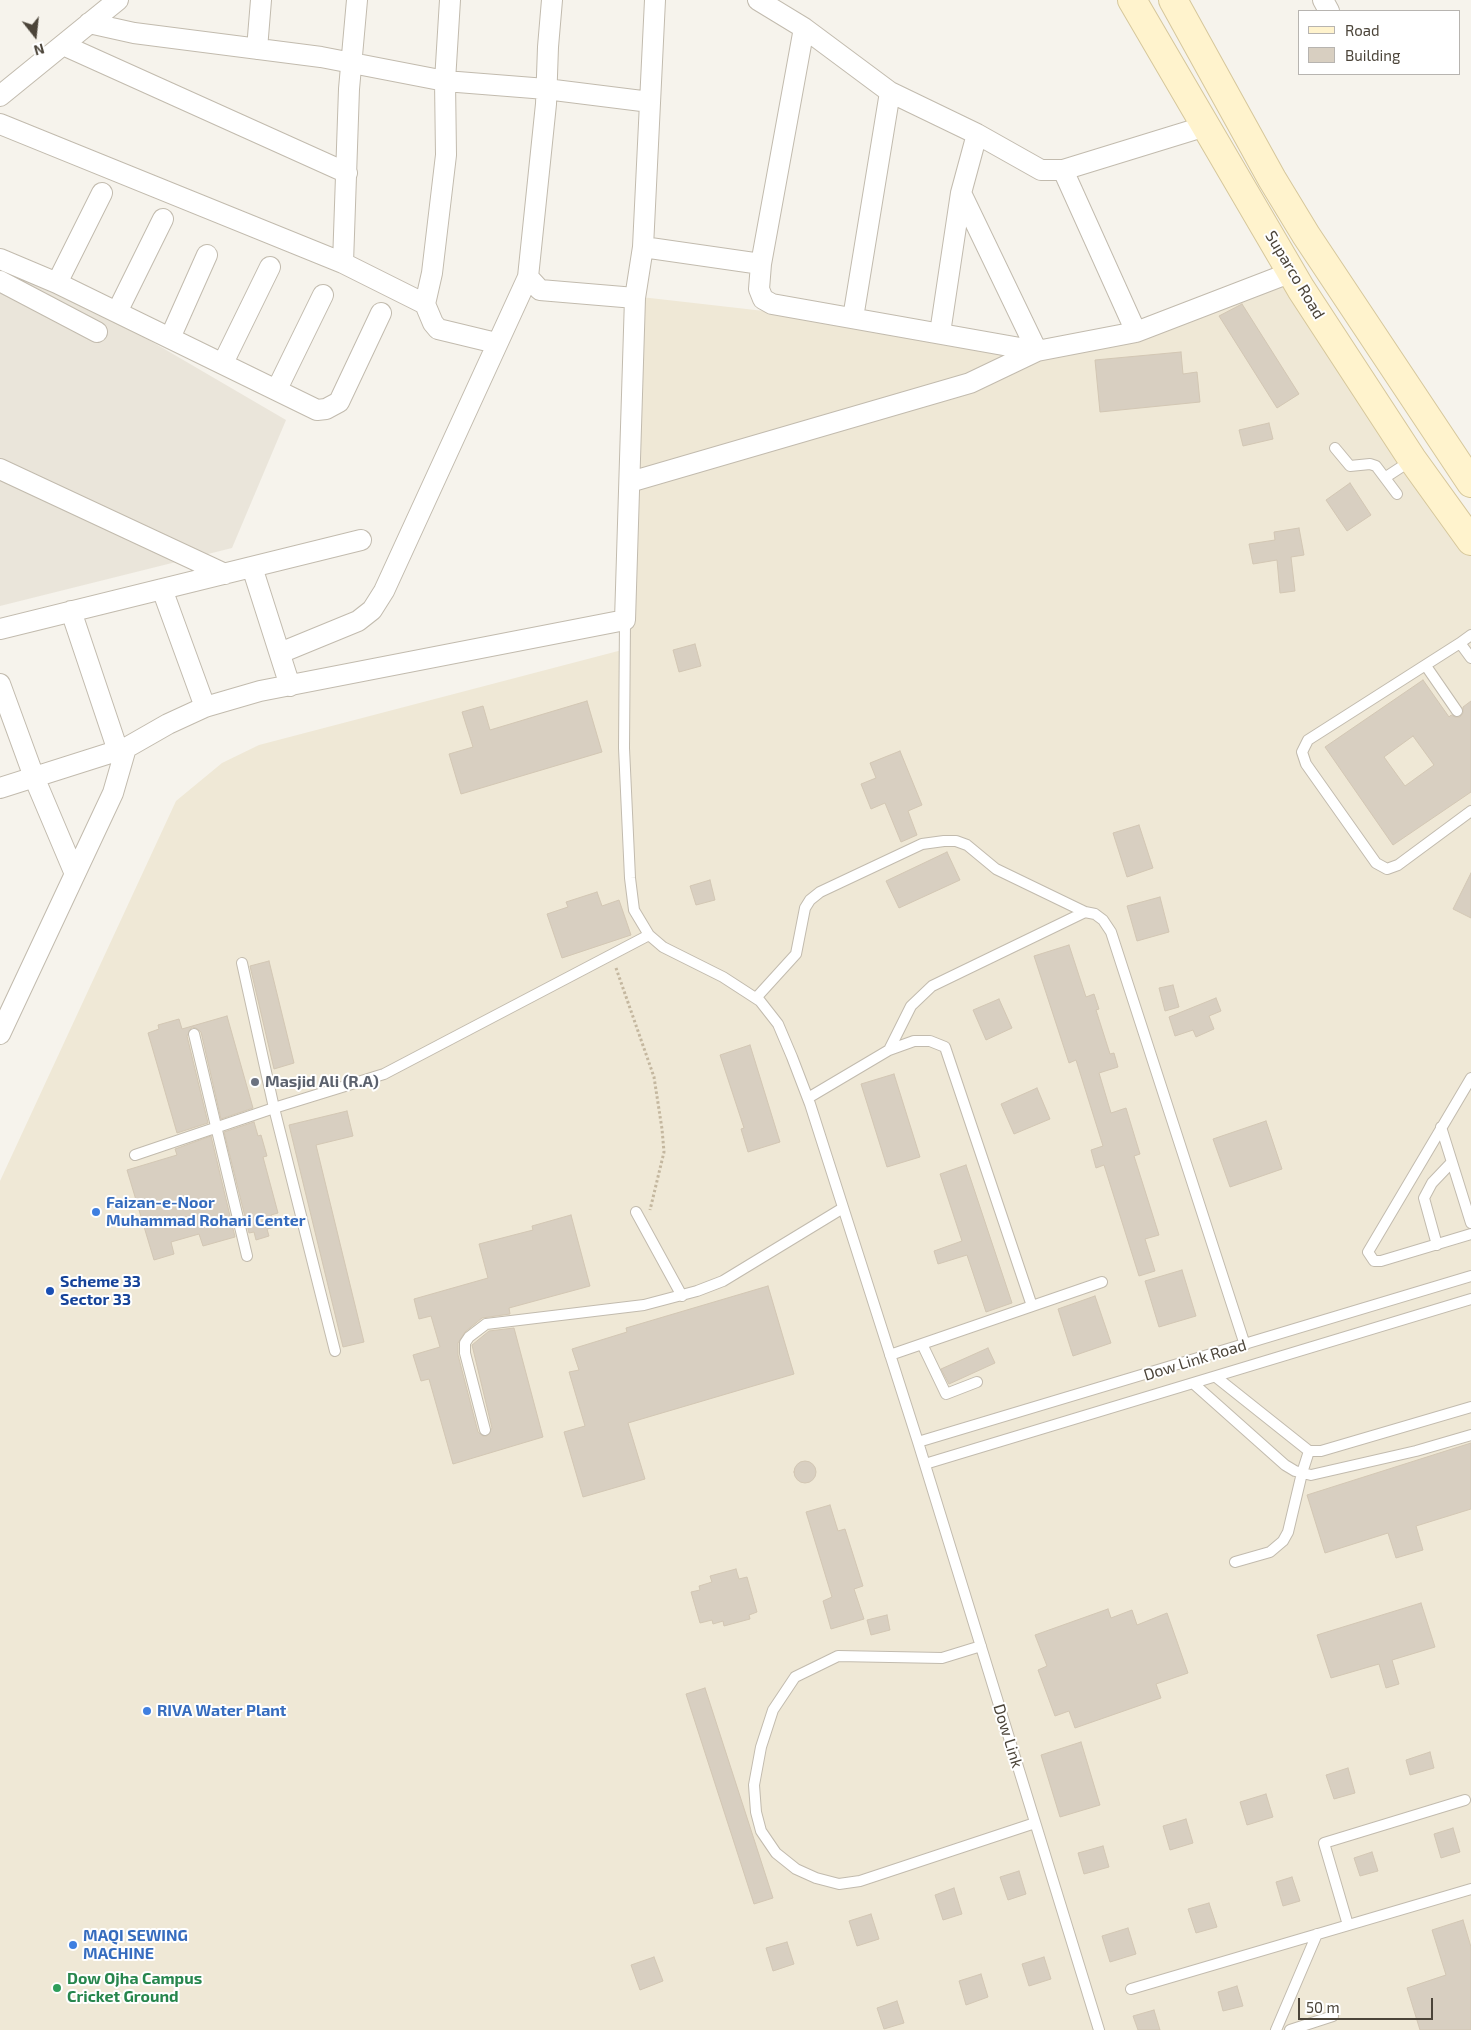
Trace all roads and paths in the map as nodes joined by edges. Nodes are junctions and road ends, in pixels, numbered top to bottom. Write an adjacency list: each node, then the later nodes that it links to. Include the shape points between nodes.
1 (118, 0): 10 (street)
2 (260, 0): 13 (street)
3 (357, 0): 14 (street)
4 (450, 0): 15 (street)
5 (552, 0): 16 (street)
6 (655, 0): 19 (street)
7 (758, 0): 11 (street)
8 (1132, 0): 21 (main road, Suparco Road)
9 (1173, 0): 28 (main road, Suparco Road)
10 (89, 23): 12 (street); 13 (street, via 134,33)
11 (804, 28): 17 (street); 34 (street)
12 (63, 45): 18 (street); 24 (street)
13 (257, 49): 14 (street)
14 (351, 63): 15 (street); 24 (street)
15 (445, 82): 16 (street); 43 (street, via 446,155 432,273)
16 (546, 89): 19 (street); 37 (street)
17 (890, 92): 22 (street); 46 (street)
18 (0, 96)
19 (650, 102): 29 (street)
20 (0, 124): 33 (street)
21 (1206, 126): 23 (street); 30 (main road, Suparco Road)
22 (977, 134): 23 (street, via 1041,170); 26 (street)
23 (1063, 170): 48 (street)
24 (347, 173): 33 (street)
25 (102, 193): 40 (street)
26 (960, 193): 49 (street); 52 (street)
27 (163, 219): 44 (street)
28 (1306, 235): 30 (main road); 36 (main road, Suparco Road)
29 (643, 247): 34 (street); 42 (street)
30 (1278, 248): 39 (main road, Suparco Road)
31 (207, 255): 50 (street)
32 (0, 259): 40 (street)
33 (343, 263): 43 (street)
34 (761, 264): 46 (street, via 759,289 763,299 772,304)
35 (270, 267): 53 (street)
36 (1330, 273): 39 (main road); 60 (main road, Suparco Road)
37 (528, 277): 42 (street, via 540,290); 51 (street)
38 (0, 281): 47 (street)
39 (1296, 281): 48 (street); 56 (main road, Suparco Road)
40 (57, 283): 44 (street)
41 (323, 295): 54 (street)
42 (635, 298): 59 (street)
43 (425, 304): 51 (street, via 438,329)
44 (117, 312): 50 (street)
45 (381, 313): 54 (street, via 339,402 317,410)
46 (853, 318): 49 (street)
47 (98, 332)
48 (1136, 332): 52 (street)
49 (940, 333): 52 (street)
50 (170, 338): 53 (street)
51 (496, 343): 72 (street, via 384,591 372,610 358,621)
52 (1037, 351): 59 (street, via 970,383)
53 (223, 363): 54 (street)
54 (277, 389)
55 (1335, 448): 58 (lane, via 1350,466 1370,464)
56 (1412, 459): 58 (lane); 63 (main road, Suparco Road)
57 (0, 470): 65 (street)
58 (1386, 477): 61 (lane)
59 (630, 482): 68 (street)
60 (1471, 483)
61 (1397, 494)
62 (361, 540): 64 (street)
63 (1471, 541)
64 (252, 567): 65 (street); 72 (street)
65 (225, 574): 66 (street)
66 (162, 590): 67 (street); 77 (street)
67 (72, 611): 69 (street); 79 (street)
68 (625, 620): 76 (street); 85 (lane, via 624,748 630,878 634,910)
69 (0, 629)
70 (1471, 635): 71 (lane)
71 (1460, 642): 73 (lane); 74 (lane)
72 (280, 653): 76 (street)
73 (1471, 658)
74 (1426, 666): 78 (lane); 82 (lane, via 1308,740 1302,752 1306,764 1376,863 1387,869 1398,865)
75 (0, 684): 80 (street)
76 (290, 686): 77 (street, via 260,691)
77 (206, 708): 79 (street)
78 (1457, 711)
79 (122, 749): 80 (street); 83 (street, via 113,793)
80 (34, 777): 81 (street); 83 (street)
81 (0, 788)
82 (1471, 811)
83 (75, 874): 89 (street)
84 (1085, 912): 88 (lane, via 996,869 967,845 944,840 922,844 820,892 810,900 805,908 796,954); 91 (lane, via 932,986 912,1006); 112 (lane, via 1103,920 1111,932)
85 (649, 936): 86 (lane); 88 (lane, Dow Link)
86 (612, 954): 94 (lane, via 384,1074); 102 (path, via 654,1077 662,1129 664,1152)
87 (242, 963): 94 (lane)
88 (756, 998): 93 (lane, Dow Link, via 778,1024)
89 (0, 1034)
90 (194, 1034): 96 (lane)
91 (889, 1050): 93 (lane); 110 (lane, via 930,1040 946,1047)
92 (1471, 1078): 95 (lane)
93 (808, 1098): 99 (lane, Dow Link)
94 (274, 1108): 96 (lane); 113 (lane)
95 (1441, 1127): 98 (lane); 104 (lane, via 1368,1252 1374,1261 1381,1261)
96 (216, 1128): 97 (lane); 105 (lane)
97 (135, 1156)
98 (1452, 1162): 101 (lane); 104 (lane, via 1432,1183 1424,1198)
99 (843, 1208): 108 (lane, via 723,1281); 114 (lane, Dow Link)
100 (636, 1212): 102 (lane)
101 (1471, 1223)
102 (645, 1228): 108 (lane)
103 (1471, 1234): 104 (lane)
104 (1437, 1245)
105 (247, 1256)
106 (1471, 1276): 112 (lane, Dow Link Road)
107 (1102, 1282): 110 (lane)
108 (682, 1296): 119 (lane, via 644,1305 486,1324 465,1343)
109 (1471, 1299): 115 (lane, Dow Link Road)
110 (1032, 1306): 111 (lane)
111 (922, 1344): 114 (lane); 116 (lane, via 946,1394)
112 (1245, 1345): 121 (lane, Dow Link Road)
113 (335, 1351)
114 (890, 1355): 121 (lane, Dow Link)
115 (1216, 1377): 117 (lane, Dow Link Road); 122 (lane, Dow Link Road)
116 (977, 1382)
117 (1194, 1384): 123 (lane, Dow Link Road); 124 (lane, via 1285,1465)
118 (1471, 1407): 122 (lane)
119 (485, 1430)
120 (1471, 1435): 124 (lane, via 1321,1474)
121 (918, 1442): 123 (lane, Dow Link)
122 (1309, 1452): 124 (lane)
123 (925, 1464): 126 (lane, Dow Link)
124 (1302, 1472): 125 (lane, via 1283,1541 1270,1552)
125 (1235, 1562)
126 (981, 1646): 128 (lane, Dow Link); 128 (lane, via 942,1658 838,1656 795,1677 773,1710 761,1747 754,1785 761,1831 776,1853 796,1869 839,1884)
127 (1465, 1800): 130 (lane, via 1324,1843)
128 (1035, 1823): 134 (lane, Dow Link)
129 (1471, 1889): 130 (lane)
130 (1348, 1925): 131 (lane)
131 (1317, 1934): 132 (lane); 135 (lane)
132 (1131, 1988)
133 (1333, 2016): 136 (lane)
134 (1099, 2030)
135 (1276, 2030)
136 (1290, 2030)

